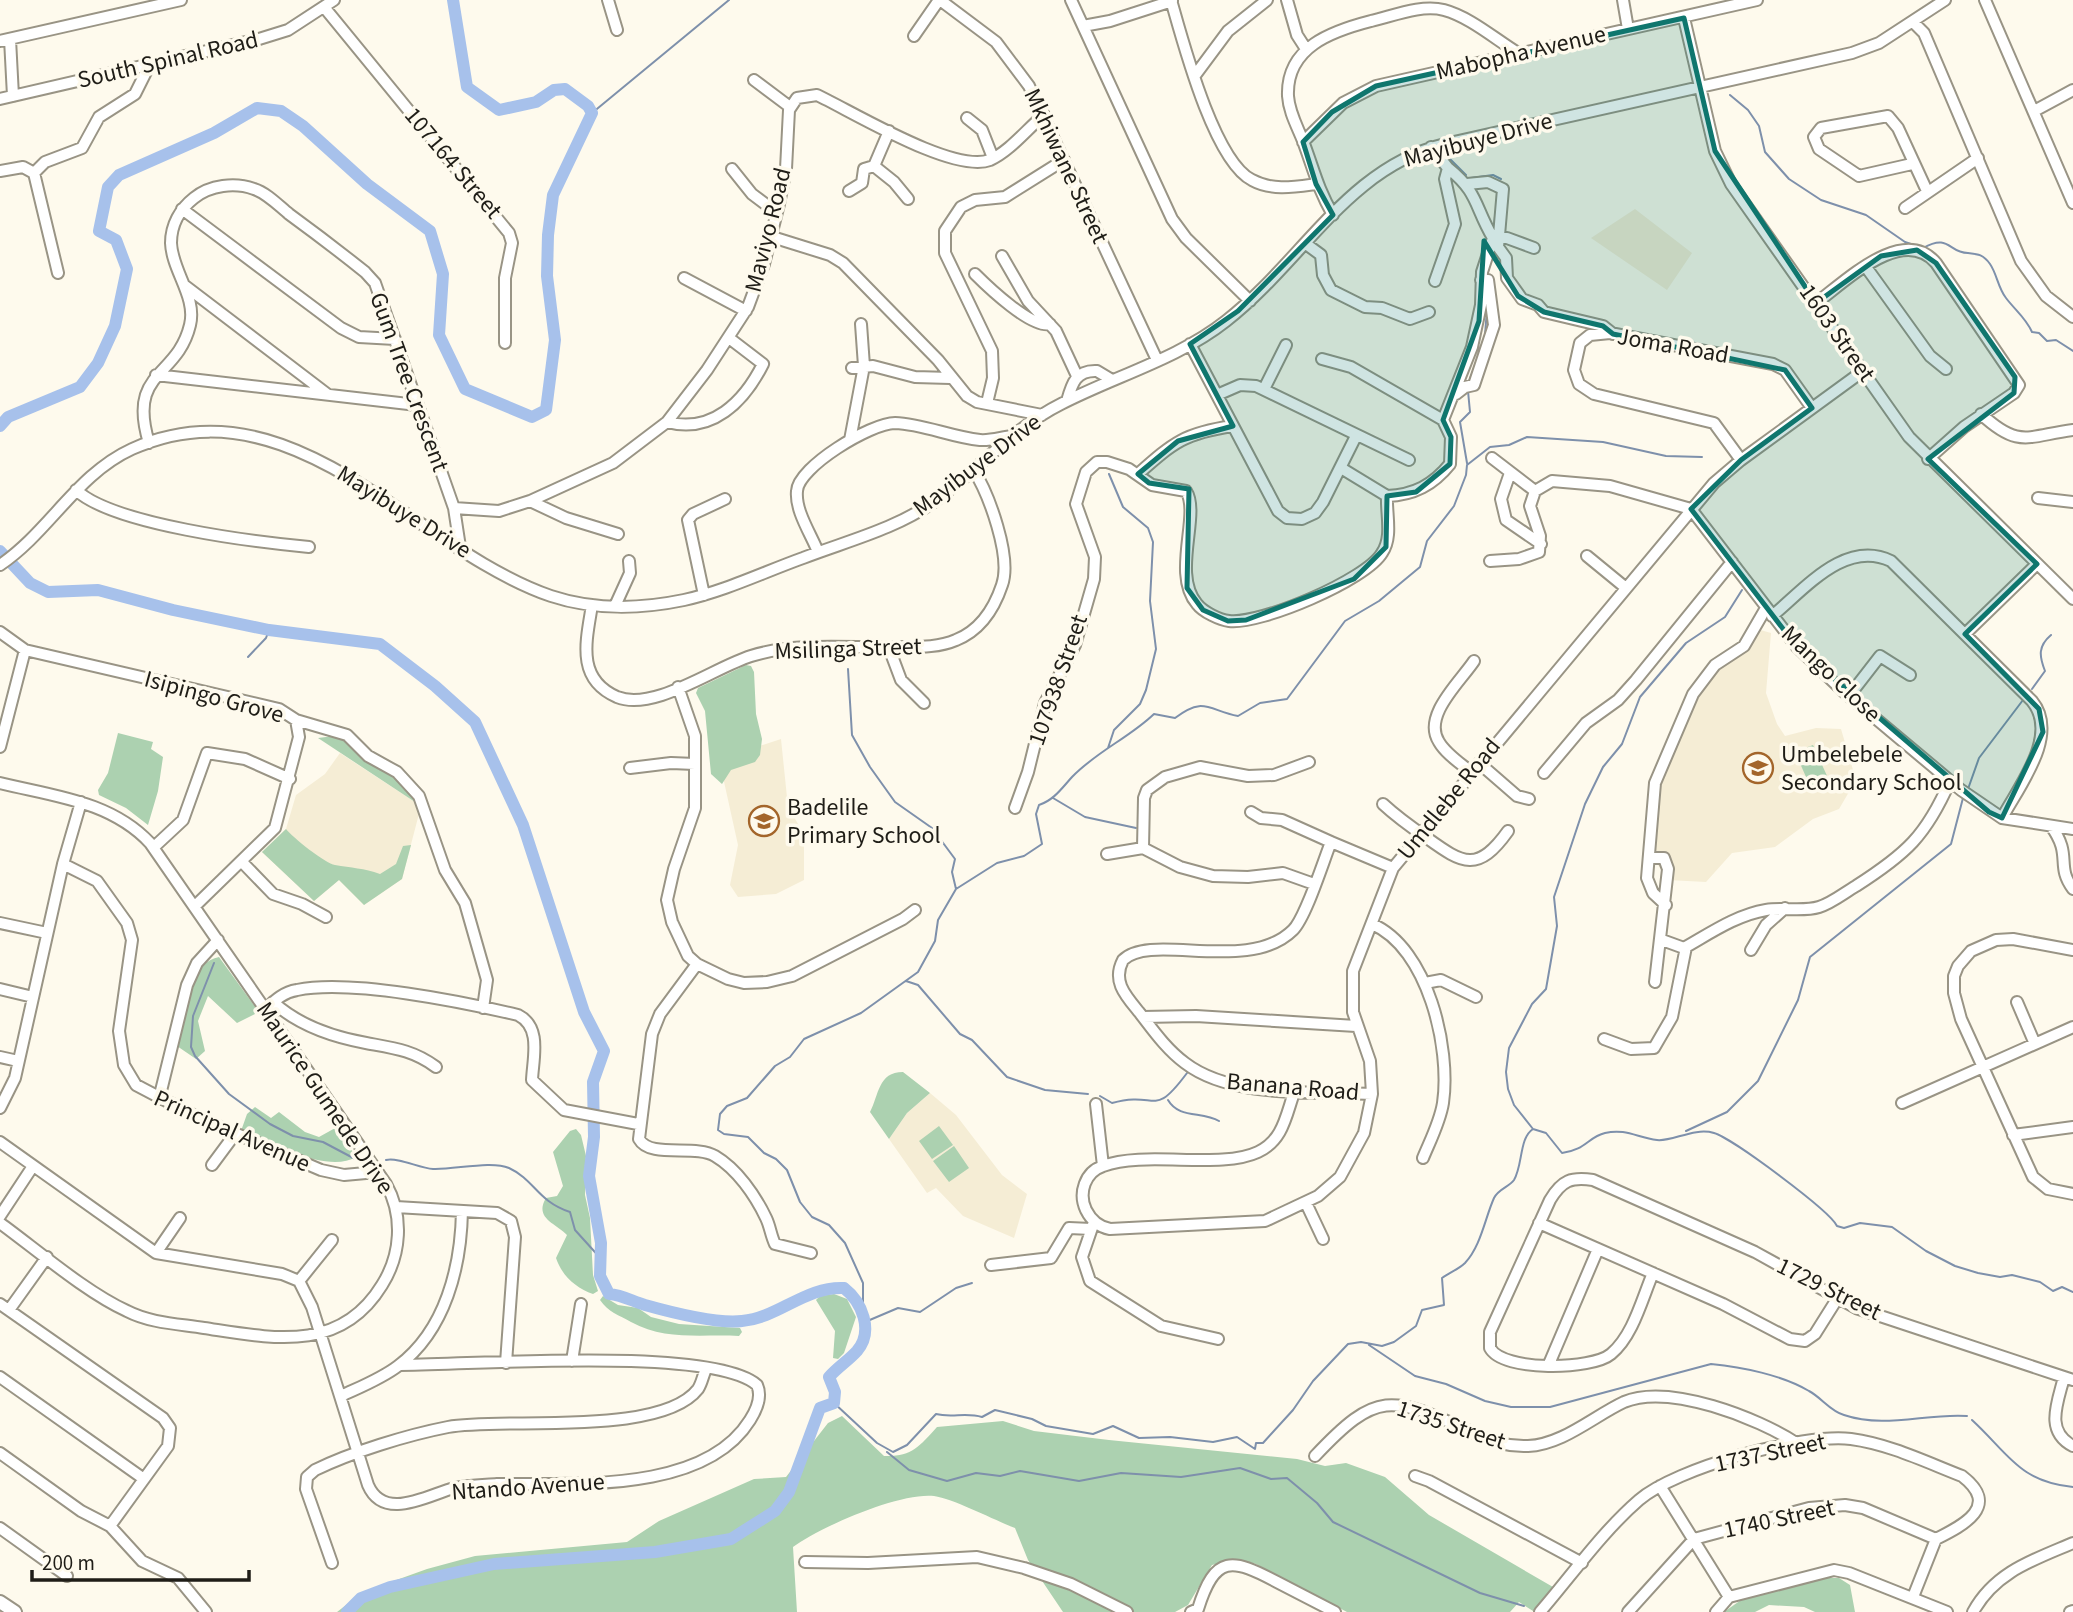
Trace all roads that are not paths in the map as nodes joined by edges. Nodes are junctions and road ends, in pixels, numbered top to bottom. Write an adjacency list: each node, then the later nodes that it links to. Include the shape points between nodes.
1 (181, 0): 12 (street)
2 (608, 0): 18 (street)
3 (939, 0): 19 (street); 32 (street, Mkhiwane Street, via 982,29 1009,57)
4 (1071, 0): 16 (street)
5 (1267, 0): 24 (street, via 1227,31)
6 (1287, 0): 21 (street, via 1297,35)
7 (1623, 0): 17 (street)
8 (1757, 0): 14 (street, Mabopha Avenue)
9 (1945, 0): 15 (street, Mayibuye Drive)
10 (1985, 0): 31 (street)
11 (1172, 1): 16 (street); 24 (street)
12 (161, 2): 20 (street)
13 (329, 3): 23 (street, South Spinal Road, via 278,33); 78 (street, 107164 Street, via 509,233)
14 (1684, 18): 17 (street, Mabopha Avenue); 26 (street, 1603 Street)
15 (1914, 23): 26 (street, Mayibuye Drive, via 1852,53); 38 (street, via 1924,33)
16 (1083, 26): 68 (street, via 1172,219)
17 (1628, 29): 22 (street, Mabopha Avenue)
18 (617, 30)
19 (914, 36)
20 (5, 40): 28 (street)
21 (1306, 48): 22 (street, via 1351,26 1437,9); 35 (street, via 1292,73 1288,95)
22 (1518, 53): 35 (street, Mabopha Avenue, via 1367,89 1332,112)
23 (149, 66): 28 (street, South Spinal Road); 45 (street, via 135,94 99,117 82,148 45,162)
24 (1196, 74): 46 (street, via 1214,133 1234,167 1262,185)
25 (754, 80): 30 (street)
26 (1700, 87): 36 (street, Mayibuye Drive); 69 (street, 1603 Street, via 1722,166)
27 (2073, 90): 31 (street)
28 (12, 96): 29 (street, South Spinal Road)
29 (0, 100)
30 (790, 107): 34 (street, via 802,96 817,95); 54 (street, Maviyo Road, via 786,169)
31 (2035, 111): 51 (street)
32 (1044, 115): 37 (street); 39 (street, Mkhiwane Street)
33 (967, 118): 37 (street, via 982,130)
34 (890, 131): 37 (street, via 959,162); 41 (street)
35 (1303, 142): 46 (street)
36 (1431, 147): 42 (street); 55 (street, Mayibuye Drive, via 1381,170)
37 (993, 158)
38 (1978, 158): 49 (street); 72 (street, via 2032,279)
39 (1064, 160): 82 (street, Mkhiwane Street); 96 (street, via 1005,197 967,203 945,231 945,253 993,354)
40 (1912, 164): 40 (street, via 1859,176 1819,149 1814,137 1821,128 1888,116 1898,128); 49 (street)
41 (874, 166): 48 (street, via 864,169 862,183); 50 (street)
42 (1448, 168): 47 (street); 66 (street, via 1455,224)
43 (732, 169): 54 (street, via 752,194)
44 (0, 171): 45 (street, via 23,167)
45 (34, 173): 62 (street)
46 (1315, 184): 55 (street)
47 (1467, 184): 57 (street, via 1481,219); 57 (street, via 1488,182 1503,189)
48 (849, 191)
49 (1927, 191): 52 (street)
50 (908, 199)
51 (2073, 203)
52 (1905, 208)
53 (182, 209): 67 (street, via 171,243); 76 (street, via 341,328 359,337); 76 (street, Gum Tree Crescent, via 210,189 226,185 256,189 371,277)
54 (776, 212): 56 (street, Maviyo Road)
55 (1333, 215): 58 (street, Mayibuye Drive)
56 (769, 236): 70 (street, Maviyo Road); 89 (street, via 843,263)
57 (1496, 238): 59 (street); 65 (street); 75 (street, via 1506,261 1507,278 1522,299 1544,312 1603,326)
58 (1306, 244): 68 (street, Mayibuye Drive); 71 (street, via 1321,255 1331,290 1365,307 1410,319)
59 (1534, 248)
60 (1002, 256): 74 (street, via 1028,301)
61 (1867, 267): 69 (street); 85 (street, via 1930,356); 99 (street, via 1881,256 1906,248 1925,253 1936,263 2018,382 2014,393)
62 (58, 273)
63 (975, 274): 74 (street, via 1028,319)
64 (684, 278): 70 (street)
65 (1484, 280): 92 (street, via 1479,321); 92 (street, via 1494,325 1474,385)
66 (1435, 281)
67 (182, 283): 87 (street, via 190,325 181,346); 94 (street)
68 (1250, 300): 79 (street, Mayibuye Drive)
69 (1816, 303): 86 (street, 1603 Street)
70 (746, 311): 77 (street, Maviyo Road)
71 (1429, 312)
72 (2073, 317)
73 (861, 324): 83 (street)
74 (1050, 324): 88 (street)
75 (1613, 334): 98 (street, Joma Road, via 1773,364 1785,370); 112 (street, Joma Road, via 1590,335 1576,349 1574,370 1586,390 1714,423)
76 (395, 338): 97 (street, Gum Tree Crescent)
77 (729, 338): 102 (street, Maviyo Road); 102 (street, via 762,364 749,389 703,425)
78 (505, 343)
79 (1190, 344): 82 (street, Mayibuye Drive); 93 (street)
80 (1286, 345): 91 (street)
81 (1322, 359): 101 (street, via 1351,367)
82 (1157, 360): 90 (street, Mayibuye Drive)
83 (864, 366): 84 (street); 89 (street, via 915,377); 107 (street)
84 (852, 368)
85 (1946, 369)
86 (1863, 371): 98 (street, Umdlebe Road); 110 (street, 1603 Street)
87 (156, 375): 94 (street); 108 (street, via 142,404)
88 (1077, 376): 90 (street, via 1097,371); 95 (street)
89 (950, 378): 96 (street, via 967,397)
90 (1112, 380): 95 (street, Mayibuye Drive)
91 (1264, 389): 93 (street, via 1245,384); 106 (street)
92 (1455, 394): 101 (street)
93 (1217, 395): 103 (street)
94 (329, 396): 97 (street)
95 (1067, 401): 100 (street, Mayibuye Drive)
96 (987, 403): 100 (street)
97 (417, 405): 124 (street, Gum Tree Crescent)
98 (1812, 408): 112 (street, Umdlebe Road)
99 (1981, 414): 104 (street, via 2018,439); 110 (street)
100 (1042, 415): 105 (street, Mayibuye Drive)
101 (1443, 420): 119 (street, via 1452,444 1449,466 1416,492)
102 (667, 422): 122 (street, Maviyo Road, via 613,463)
103 (1233, 426): 113 (street, via 1278,511 1287,518 1302,519 1315,513); 116 (street, via 1185,437)
104 (2073, 430)
105 (1012, 436): 107 (street, via 982,440 894,423); 114 (street, Mayibuye Drive)
106 (1356, 436): 111 (street); 113 (street)
107 (850, 440): 130 (street, via 809,470 797,489)
108 (149, 443): 117 (street, Mayibuye Drive, via 110,462); 129 (street, Mayibuye Drive, via 206,432 272,441 334,469)
109 (1492, 458): 115 (street)
110 (1928, 459): 135 (street, 1603 Street)
111 (1409, 460)
112 (1741, 460): 125 (street, Umdlebe Road)
113 (1341, 468): 119 (street)
114 (973, 470): 130 (street, Mayibuye Drive, via 908,517); 145 (street, Msilinga Street, via 1005,561 997,601 978,626 955,641)
115 (1510, 473): 118 (street); 127 (street, via 1501,499 1506,520)
116 (1138, 474): 119 (street, via 1152,485 1188,493 1188,588 1203,610 1228,621 1258,617 1332,590 1360,574 1386,547); 166 (street, 107938 Street, via 1100,462 1089,467 1081,483 1076,510 1093,550 1094,579 1075,645 1045,704)
117 (76, 490): 128 (street, via 93,504 116,512); 136 (street, Mayibuye Drive)
118 (1535, 491): 125 (street, via 1557,481 1610,486); 127 (street, via 1530,512)
119 (1387, 496)
120 (2038, 498): 123 (street)
121 (725, 499): 138 (street, via 688,520)
122 (530, 500): 124 (street, Maviyo Road, via 499,512); 126 (street, via 566,518)
123 (2073, 502)
124 (454, 508): 129 (street, Gum Tree Crescent)
125 (1691, 509): 134 (street, Mango Close); 137 (street, Umdlebe Road)
126 (618, 534)
127 (1541, 544): 133 (street, via 1539,552 1525,558)
128 (309, 547)
129 (460, 547): 140 (street, Mayibuye Drive, via 536,590)
130 (818, 552): 138 (street, Mayibuye Drive)
131 (1587, 556): 137 (street)
132 (629, 561): 141 (street, via 631,569)
133 (1490, 561)
134 (1732, 562): 142 (street, Mango Close); 159 (street, via 1636,680 1582,727)
135 (2037, 564): 139 (street, 1603 Street); 144 (street)
136 (1, 565)
137 (1626, 588): 155 (street, Umdlebe Road)
138 (704, 595): 141 (street, Mayibuye Drive)
139 (2073, 599)
140 (592, 606): 141 (street, Mayibuye Drive); 149 (street, Msilinga Street, via 586,659 596,683 630,700)
141 (615, 607)
142 (1769, 612): 144 (street, via 1840,561 1872,554 1891,561); 150 (street, Mango Close, via 1797,648); 177 (street, via 1744,646 1715,665 1688,702 1654,783)
143 (0, 632): 146 (street, Isipingo Grove)
144 (1965, 635): 168 (street, via 2032,701 2044,724 2034,758)
145 (889, 648): 149 (street, Msilinga Street, via 767,652); 151 (street, via 901,680)
146 (25, 649): 152 (street, Isipingo Grove, via 279,709); 153 (street)
147 (1474, 662): 158 (street, via 1439,710 1434,727 1440,744)
148 (1910, 676): 150 (street, via 1880,656)
149 (678, 687): 156 (street, via 694,728)
150 (1849, 696): 161 (street, Mango Close)
151 (924, 703)
152 (296, 720): 160 (street, Isipingo Grove, via 299,737); 204 (street, via 346,735 368,756 397,772 419,796 445,870 465,903 487,980)
153 (0, 747)
154 (1309, 762): 175 (street, via 1267,776 1200,767 1165,777 1147,790 1144,798)
155 (1479, 763): 158 (street, Umdlebe Road); 163 (street, via 1517,796)
156 (695, 764): 157 (street); 196 (street, via 694,817 667,900 684,949)
157 (629, 768)
158 (1471, 772): 172 (street, Umdlebe Road)
159 (1544, 773)
160 (290, 779): 174 (street, via 245,759 206,754 183,820); 178 (street, Isipingo Grove, via 275,828)
161 (1950, 781): 168 (street, Mango Close); 185 (street, via 1926,829 1898,857 1822,906)
162 (0, 783): 164 (street, Maurice Gumede Drive)
163 (1529, 799)
164 (81, 802): 174 (street, Maurice Gumede Drive, via 124,820); 179 (street)
165 (1382, 804): 172 (street)
166 (1015, 808)
167 (1251, 812): 173 (street)
168 (2001, 818): 169 (street, Mango Close)
169 (2051, 826): 170 (street, Mango Close); 182 (street, via 2065,847 2064,875)
170 (2073, 829)
171 (1508, 831): 172 (street, via 1487,855 1470,862 1446,854)
172 (1419, 834): 180 (street, Umdlebe Road)
173 (1331, 842): 180 (street); 181 (street, Banana Road)
174 (154, 848): 184 (street, Maurice Gumede Drive)
175 (1143, 848): 176 (street); 181 (street, via 1180,867 1213,876 1283,873)
176 (1107, 854)
177 (1649, 858): 183 (street, via 1647,878 1653,893); 183 (street, via 1664,858 1668,864)
178 (242, 862): 184 (street, Isipingo Grove); 187 (street, via 273,894)
179 (63, 864): 190 (street); 216 (street, Principal Avenue, via 97,881 130,929 120,1045 130,1078)
180 (1393, 868): 189 (street, Umdlebe Road)
181 (1314, 884): 205 (street, Banana Road, via 1294,929 1273,942 1227,953 1141,950 1128,955 1118,980)
182 (2073, 889)
183 (1666, 905): 192 (street)
184 (195, 906): 191 (street, Maurice Gumede Drive)
185 (1785, 908): 193 (street, via 1744,916); 194 (street, via 1766,925)
186 (915, 910): 196 (street, via 812,967 778,979 736,982)
187 (327, 917)
188 (0, 923): 190 (street)
189 (1372, 924): 198 (street, via 1393,936); 206 (street, Umdlebe Road, via 1353,971)
190 (47, 933): 200 (street)
191 (218, 940): 203 (street, Maurice Gumede Drive); 216 (street, via 197,963 187,985)
192 (1662, 940): 193 (street, via 1676,948); 197 (street)
193 (1686, 947): 208 (street, via 1672,1017 1654,1048 1631,1049)
194 (1751, 950)
195 (2073, 950): 213 (street, via 2004,939 1987,942 1964,957 1954,976 1954,993)
196 (697, 964): 220 (street, via 654,1027)
197 (1655, 982)
198 (1426, 983): 201 (street, via 1441,980); 225 (street, via 1441,1040 1443,1102)
199 (0, 989): 200 (street)
200 (33, 997): 211 (street)
201 (1476, 997)
202 (2017, 1002): 209 (street)
203 (270, 1006): 204 (street, via 298,990 326,988 403,994); 212 (street, via 326,1032 407,1050); 229 (street, Maurice Gumede Drive)
204 (483, 1008): 220 (street, via 528,1021 534,1050 532,1080 568,1112)
205 (1143, 1017): 206 (street); 214 (street, Banana Road, via 1172,1052 1209,1077 1228,1084)
206 (1356, 1026): 215 (street, Umdlebe Road, via 1370,1061)
207 (2073, 1027): 209 (street)
208 (1604, 1039)
209 (2035, 1044): 213 (street)
210 (0, 1057): 211 (street)
211 (18, 1061): 219 (street)
212 (436, 1067)
213 (1982, 1068): 217 (street); 223 (street)
214 (1295, 1090): 215 (street, Banana Road); 228 (street, via 1281,1132 1257,1152 1241,1157)
215 (1372, 1094): 231 (street, Umdlebe Road, via 1368,1122 1348,1168 1326,1191)
216 (159, 1099): 222 (street, Principal Avenue)
217 (1902, 1103)
218 (1096, 1104): 228 (street)
219 (0, 1108)
220 (638, 1124): 243 (street, via 645,1147 708,1153 721,1160 750,1191 777,1244)
221 (2073, 1127): 223 (street)
222 (234, 1134): 226 (street); 229 (street, Principal Avenue, via 333,1174)
223 (2013, 1135): 230 (street, via 2037,1183)
224 (0, 1142): 227 (street)
225 (1423, 1158)
226 (212, 1165)
227 (33, 1166): 234 (street); 242 (street)
228 (1104, 1166): 238 (street, via 1091,1174 1084,1186 1084,1203)
229 (377, 1172): 232 (street, Maurice Gumede Drive)
230 (2073, 1194)
231 (1306, 1203): 238 (street, Umdlebe Road, via 1256,1223 1110,1230); 239 (street)
232 (396, 1207): 233 (street); 251 (street, Maurice Gumede Drive, via 396,1250 383,1284 363,1309)
233 (462, 1210): 254 (street, via 503,1215 514,1225); 256 (street, via 453,1282 431,1328)
234 (0, 1216)
235 (180, 1218): 242 (street)
236 (0, 1223): 244 (street, Maurice Gumede Drive)
237 (1539, 1223): 241 (street); 248 (street, 1729 Street, via 1563,1182 1593,1180 1755,1252); 255 (street, via 1490,1332 1490,1348 1508,1362)
238 (1093, 1225): 245 (street, via 1069,1228 1057,1251 1046,1260); 252 (street, via 1082,1262 1096,1286 1161,1326)
239 (1323, 1239)
240 (332, 1240): 247 (street)
241 (1598, 1248): 246 (street); 255 (street)
242 (156, 1253): 247 (street, via 282,1274)
243 (811, 1253)
244 (47, 1257): 250 (street); 251 (street, Maurice Gumede Drive, via 136,1316 281,1339)
245 (991, 1265)
246 (1653, 1273): 248 (street, via 1797,1341 1815,1334); 255 (street, via 1629,1330 1609,1356 1589,1363)
247 (299, 1281): 251 (street, Ntando Avenue)
248 (1837, 1298): 259 (street, 1729 Street)
249 (580, 1304): 253 (street)
250 (5, 1307): 267 (street, via 167,1422 171,1441)
251 (320, 1333): 260 (street, Ntando Avenue)
252 (1218, 1339)
253 (572, 1361): 254 (street); 257 (street, via 629,1359)
254 (506, 1363): 256 (street)
255 (1549, 1364)
256 (400, 1365): 260 (street)
257 (706, 1369): 264 (street, via 694,1393 646,1413 601,1421 451,1427); 264 (street, Ntando Avenue, via 751,1379 759,1397 754,1414 737,1439 703,1460 668,1472 630,1480 468,1486 397,1504 380,1500 371,1491)
258 (0, 1377): 267 (street)
259 (2069, 1379): 262 (street, via 2054,1421 2063,1439)
260 (341, 1396): 264 (street, Ntando Avenue)
261 (1796, 1443): 265 (street, 1735 Street, via 1740,1418 1671,1397 1626,1402 1531,1446 1500,1444 1420,1410 1394,1404 1373,1407 1353,1418); 268 (street, 1737 Street, via 1693,1470); 272 (street, 1737 Street, via 1829,1438 1871,1443 1962,1476 1978,1499 1975,1514)
262 (2073, 1446)
263 (0, 1453): 269 (street)
264 (358, 1454): 275 (street, via 315,1470 306,1481)
265 (1315, 1456)
266 (1415, 1476): 276 (street)
267 (144, 1479): 269 (street)
268 (1660, 1486): 271 (street); 276 (street, 1737 Street, via 1639,1500)
269 (108, 1525): 284 (street, via 136,1557 183,1583)
270 (0, 1528): 277 (street)
271 (1694, 1539): 272 (street, 1740 Street, via 1809,1508 1845,1505 1880,1514); 278 (street); 288 (street, 1740 Street)
272 (1936, 1539): 279 (street)
273 (2073, 1543): 291 (street, via 2006,1574)
274 (805, 1562): 285 (street, via 977,1557 1061,1580)
275 (332, 1563)
276 (1582, 1563): 287 (street, 1737 Street)
277 (67, 1576)
278 (1729, 1597): 279 (street, via 1834,1570); 289 (street)
279 (1913, 1597): 281 (street)
280 (0, 1602): 283 (main road)
281 (1924, 1607): 290 (street)
282 (1198, 1611): 286 (street, via 1211,1578 1234,1564 1253,1569)
283 (15, 1612)
284 (206, 1612)
285 (1127, 1612)
286 (1335, 1612)
287 (1540, 1612)
288 (1628, 1612)
289 (1716, 1612)
290 (1947, 1612)
291 (1973, 1612)

